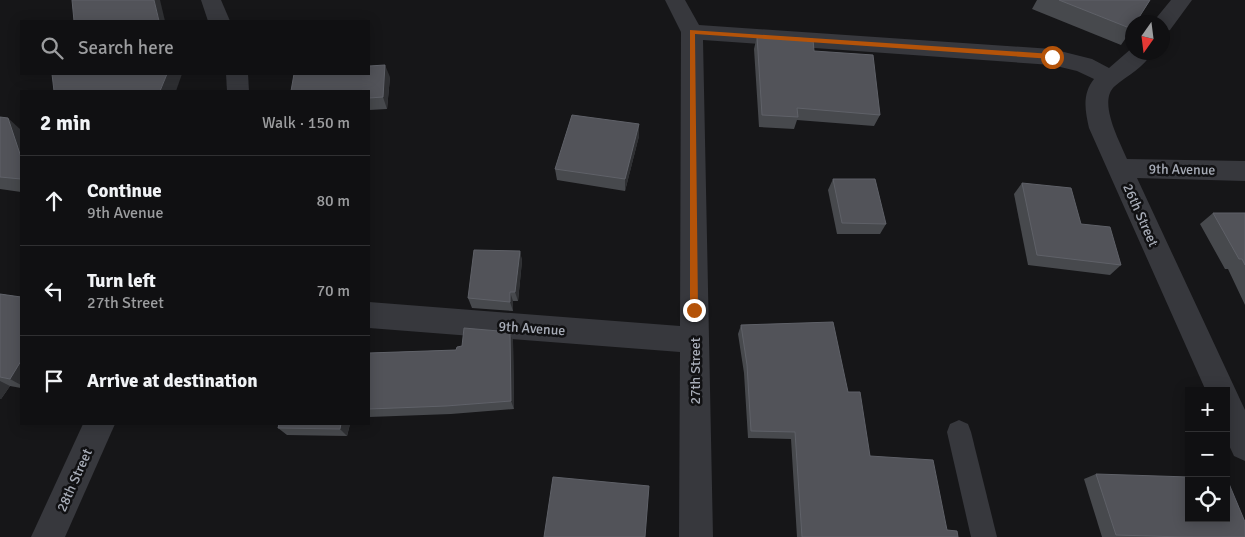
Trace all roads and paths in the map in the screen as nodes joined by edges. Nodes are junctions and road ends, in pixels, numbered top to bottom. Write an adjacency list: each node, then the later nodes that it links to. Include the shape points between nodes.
1 (211, 0): 5 (street)
2 (675, 0): 6 (street, 27th Street)
3 (1182, 0): 4 (street)
4 (1170, 15)
5 (219, 20)
6 (692, 32): 9 (street, via 1052,57 1084,65); 14 (street, 27th Street)
7 (1133, 60): 9 (street, 26th Street)
8 (237, 75): 10 (street)
9 (1109, 77): 11 (street, 26th Street, via 1096,96 1096,109 1101,128)
10 (238, 90)
11 (1120, 168): 12 (street, 9th Avenue); 15 (street, 26th Street)
12 (1245, 171)
13 (370, 315): 14 (street, 9th Avenue)
14 (695, 340): 21 (street, 27th Street)
15 (1218, 387)
16 (1230, 412): 19 (street)
17 (99, 425): 20 (street, 28th Street)
18 (959, 432): 22 (lane)
19 (1245, 445)
20 (48, 537)
21 (696, 537)
22 (984, 537)

